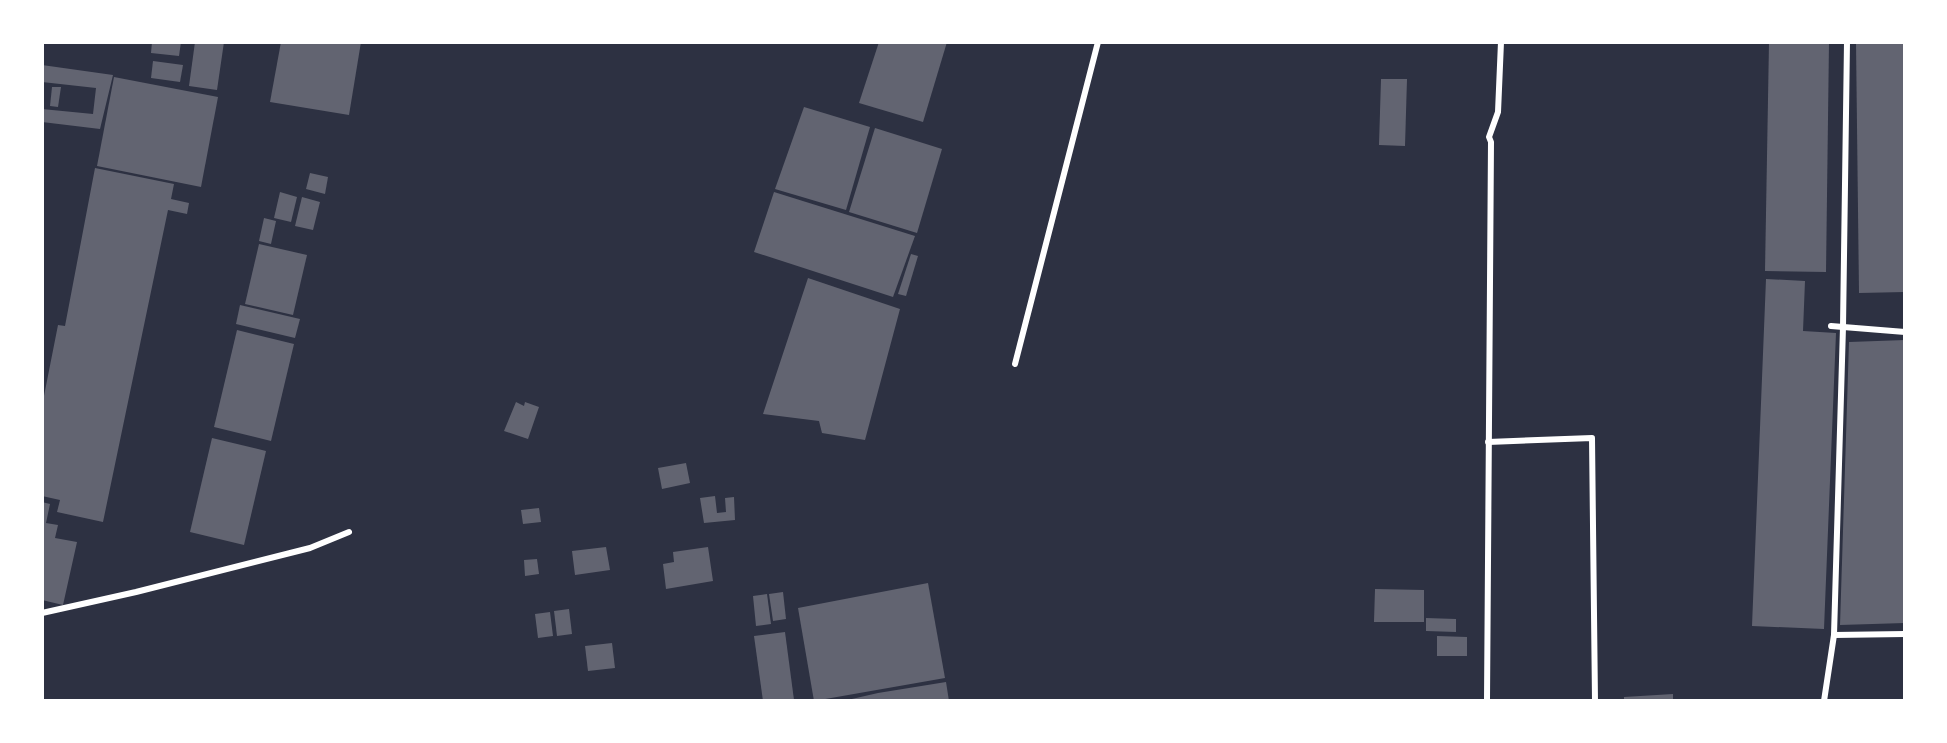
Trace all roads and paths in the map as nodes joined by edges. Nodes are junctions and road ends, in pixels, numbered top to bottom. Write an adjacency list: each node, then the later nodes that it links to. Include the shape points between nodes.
1 (1098, 42): 7 (street)
2 (1501, 42): 8 (street, via 1497,112 1489,137)
3 (1847, 42): 5 (street)
4 (1830, 326): 5 (street)
5 (1843, 327): 6 (street); 12 (street)
6 (1905, 332)
7 (1014, 364)
8 (1488, 442): 13 (street); 14 (street, via 1592,438)
9 (349, 532): 10 (street, via 310,548)
10 (42, 613)
11 (1905, 634): 12 (street)
12 (1834, 635): 15 (street)
13 (1487, 701)
14 (1595, 701)
15 (1824, 701)

